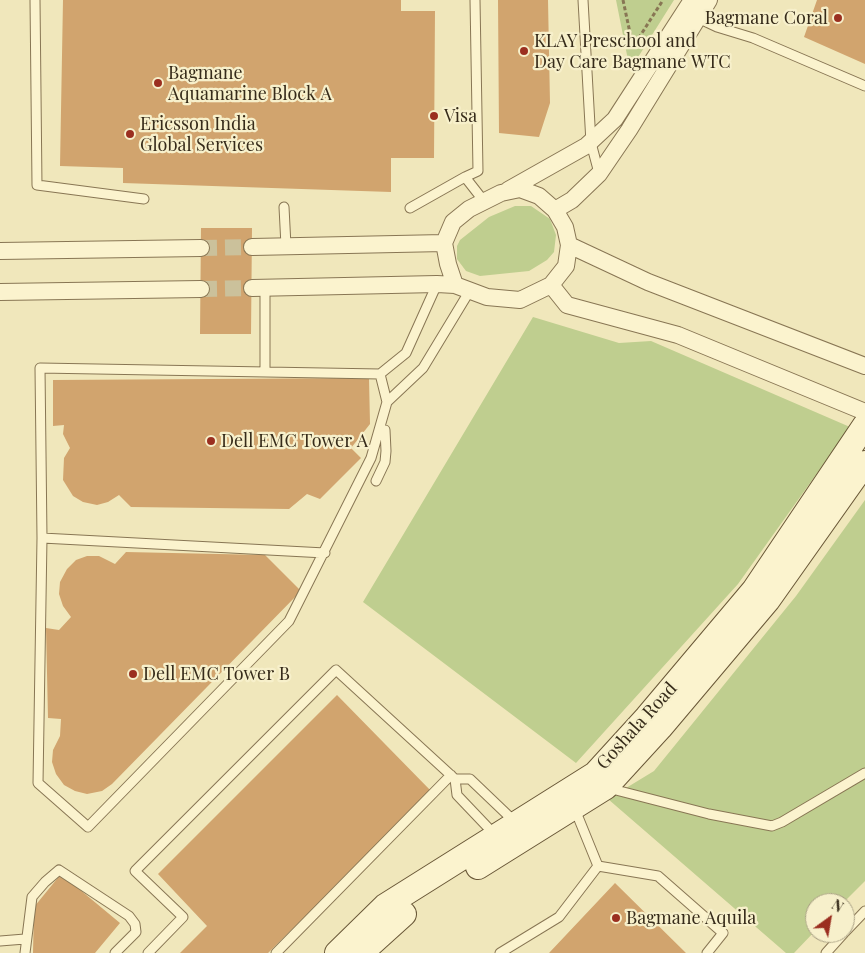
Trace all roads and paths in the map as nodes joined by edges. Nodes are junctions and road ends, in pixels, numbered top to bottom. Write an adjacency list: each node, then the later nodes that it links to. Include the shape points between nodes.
1 (35, 0): 14 (lane, via 37,185)
2 (475, 0): 12 (lane, via 478,171)
3 (583, 0): 10 (lane)
4 (623, 0): 5 (path, via 633,47)
5 (663, 0)
6 (692, 0): 10 (street, via 615,119)
7 (709, 0): 8 (street)
8 (698, 18): 9 (lane); 11 (street)
9 (865, 86)
10 (591, 143): 11 (lane); 13 (street)
11 (599, 174): 18 (street, via 572,200)
12 (465, 177): 15 (lane); 17 (lane)
13 (501, 193): 15 (street); 18 (street, via 520,189 540,196)
14 (144, 199)
15 (483, 200): 19 (street, via 453,222)
16 (284, 207): 21 (lane)
17 (410, 208)
18 (556, 210): 20 (street, via 565,227)
19 (444, 243): 21 (street); 28 (street, via 448,264)
20 (569, 245): 26 (street, via 566,266); 31 (street, via 648,282)
21 (286, 246): 22 (street)
22 (252, 247)
23 (201, 248): 24 (street)
24 (0, 251)
25 (438, 284): 27 (street); 28 (street); 33 (lane, via 406,353)
26 (550, 285): 28 (street, via 520,300 487,297); 35 (street, via 567,305 678,335)
27 (258, 287): 32 (lane)
28 (462, 288): 34 (lane, via 424,368)
29 (201, 289): 30 (street)
30 (0, 292)
31 (865, 366)
32 (265, 372): 33 (lane); 40 (lane, via 40,368)
33 (380, 374): 34 (lane)
34 (387, 402): 37 (lane)
35 (865, 412)
36 (865, 425): 44 (street, Goshala Road, via 754,590 647,717)
37 (380, 430): 39 (lane, via 385,430 386,451 385,462); 41 (lane, via 371,458)
38 (865, 463): 44 (street, Goshala Road, via 768,600 660,728)
39 (376, 481)
40 (42, 538): 41 (lane); 41 (lane, via 38,784 88,827 289,620)
41 (325, 552)
42 (865, 773): 44 (lane, via 772,826 709,814)
43 (453, 777): 46 (lane, via 470,779); 47 (lane, via 457,795); 56 (lane, via 336,670 135,871 183,917); 57 (lane)
44 (600, 781): 45 (street, Goshala Road)
45 (569, 800): 46 (street, Goshala Road); 48 (lane); 59 (street, Goshala Road, via 396,919)
46 (516, 824): 47 (street, Goshala Road)
47 (496, 836): 58 (street, Goshala Road, via 385,906)
48 (598, 866): 60 (lane, via 559,917); 61 (lane, via 658,876 724,933)
49 (865, 911): 50 (lane)
50 (855, 922)
51 (25, 939): 52 (lane); 54 (lane); 55 (lane, via 32,897 59,870 129,916 135,924 136,932)
52 (0, 941)
53 (836, 943): 62 (lane)
54 (25, 953)
55 (115, 953)
56 (148, 953)
57 (276, 953)
58 (337, 953)
59 (361, 953)
60 (500, 953)
61 (707, 953)
62 (826, 953)

